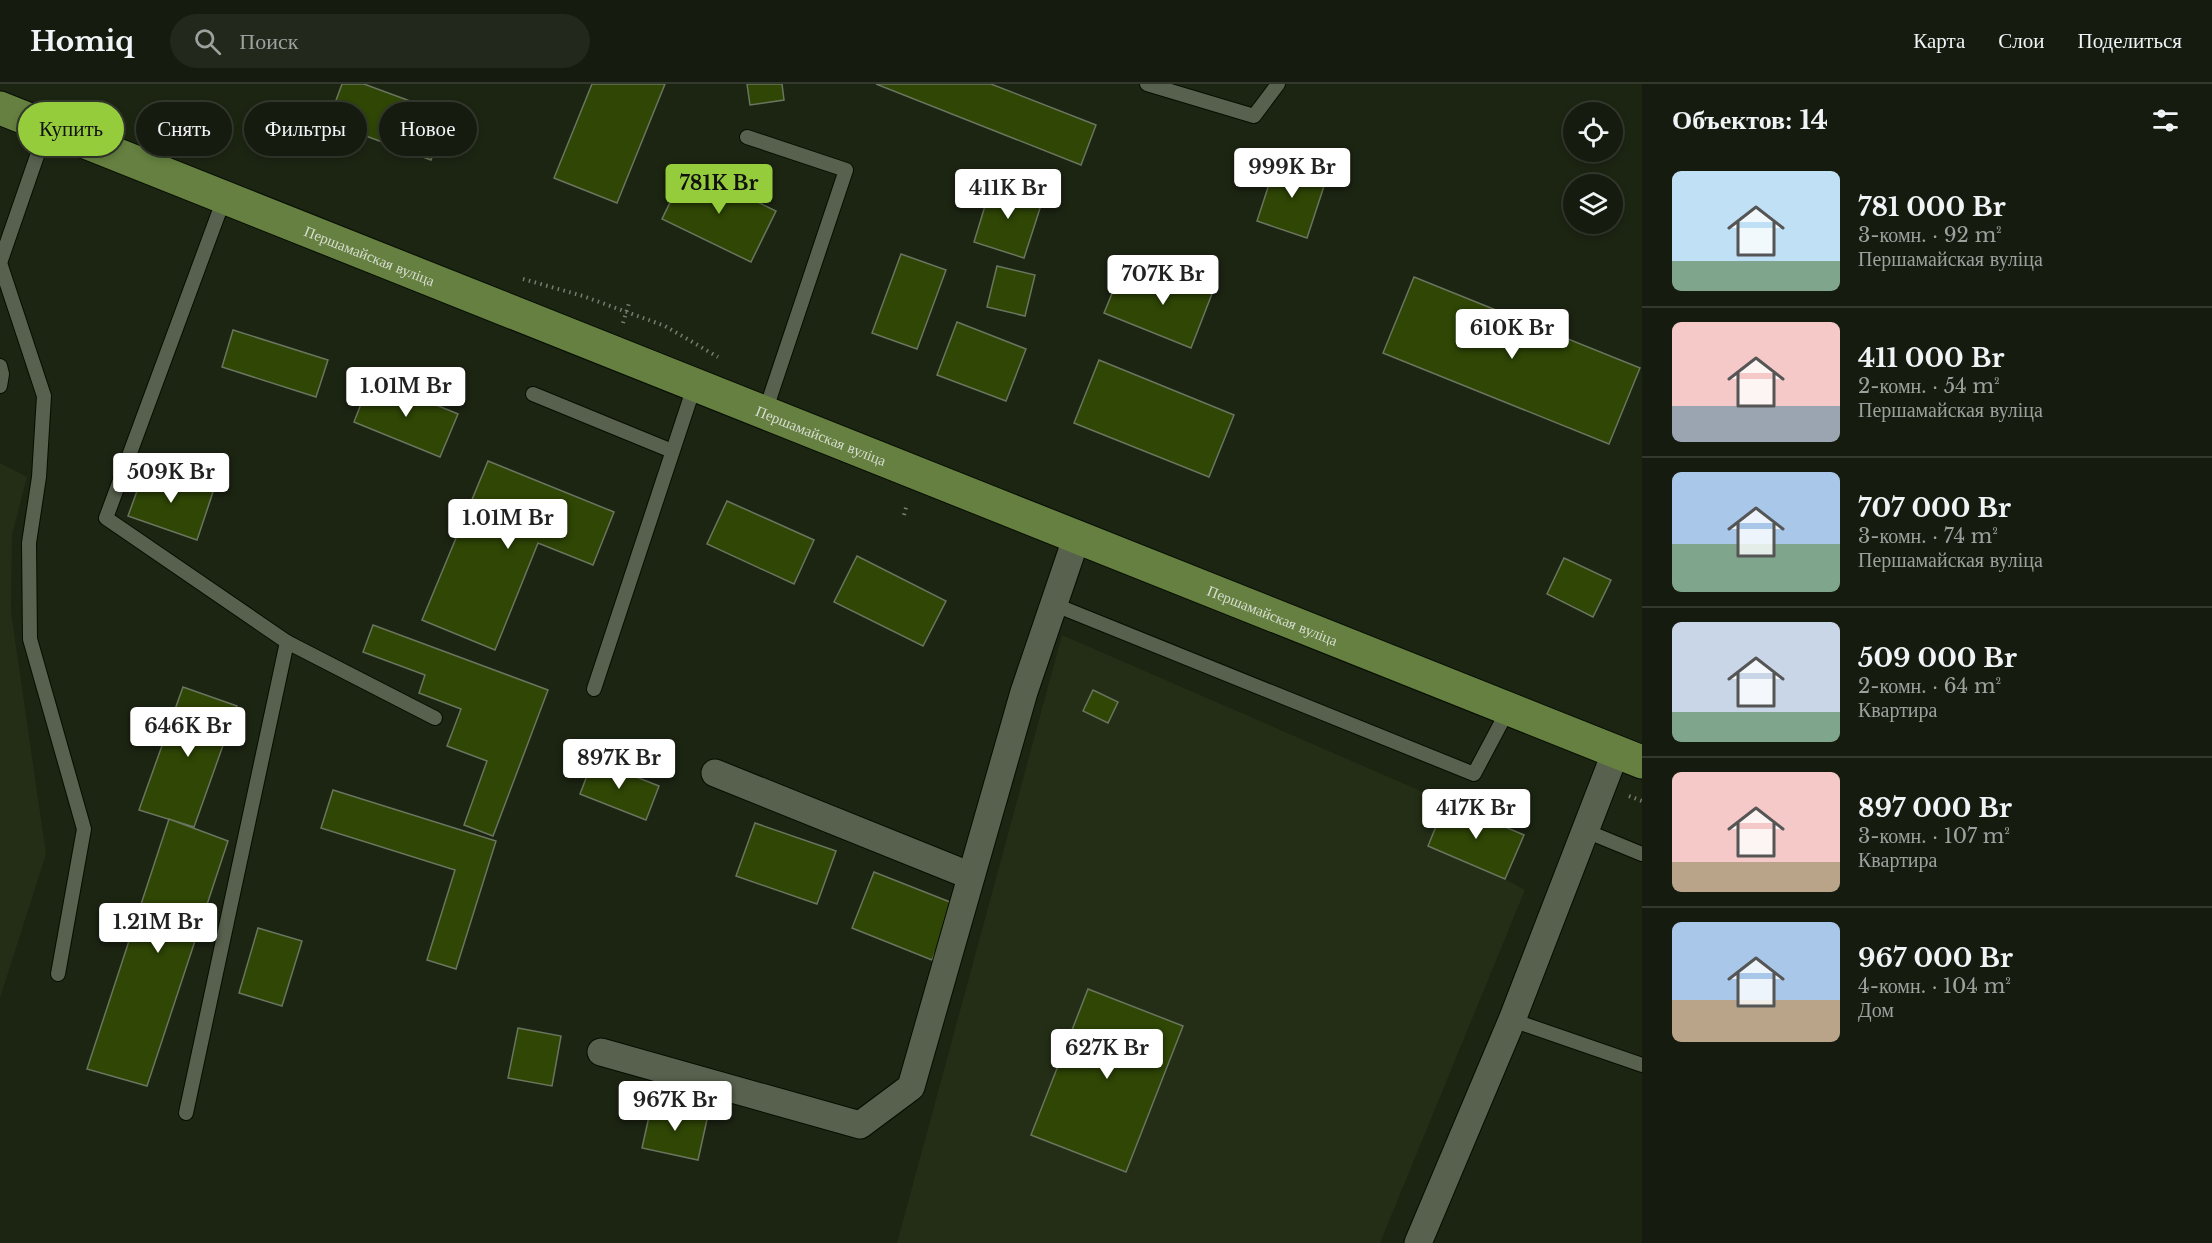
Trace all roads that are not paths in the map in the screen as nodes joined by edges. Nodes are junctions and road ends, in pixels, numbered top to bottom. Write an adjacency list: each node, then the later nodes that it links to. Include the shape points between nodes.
1 (1147, 84): 2 (lane, via 1254,116)
2 (1278, 84)
3 (0, 108): 4 (main road, Першамайская вуліца)
4 (18, 115)
5 (747, 137): 14 (lane, via 846,170)
6 (37, 156): 9 (lane)
7 (122, 156): 8 (main road, Першамайская вуліца)
8 (225, 196): 11 (main road, Першамайская вуліца); 18 (lane, via 106,518)
9 (0, 263): 27 (lane, via 44,396 39,477 29,543 30,639 84,830)
10 (0, 366): 12 (lane)
11 (695, 384): 14 (main road, Першамайская вуліца); 15 (lane)
12 (0, 386)
13 (533, 394): 15 (lane)
14 (765, 412): 16 (main road, Першамайская вуліца)
15 (672, 451): 19 (lane)
16 (1077, 536): 17 (street); 20 (main road, Першамайская вуліца)
17 (1053, 604): 20 (lane, via 1474,774); 26 (street)
18 (287, 642): 21 (lane); 31 (lane)
19 (594, 689)
20 (1508, 710): 22 (main road, Першамайская вуліца)
21 (435, 718)
22 (1629, 757): 24 (street)
23 (715, 774): 26 (street)
24 (1586, 831): 25 (lane); 28 (street)
25 (1642, 854)
26 (971, 876): 29 (street, via 911,1087 860,1125)
27 (58, 974)
28 (1512, 1020): 30 (lane); 32 (street)
29 (601, 1052)
30 (1642, 1065)
31 (186, 1113)
32 (1418, 1243)

